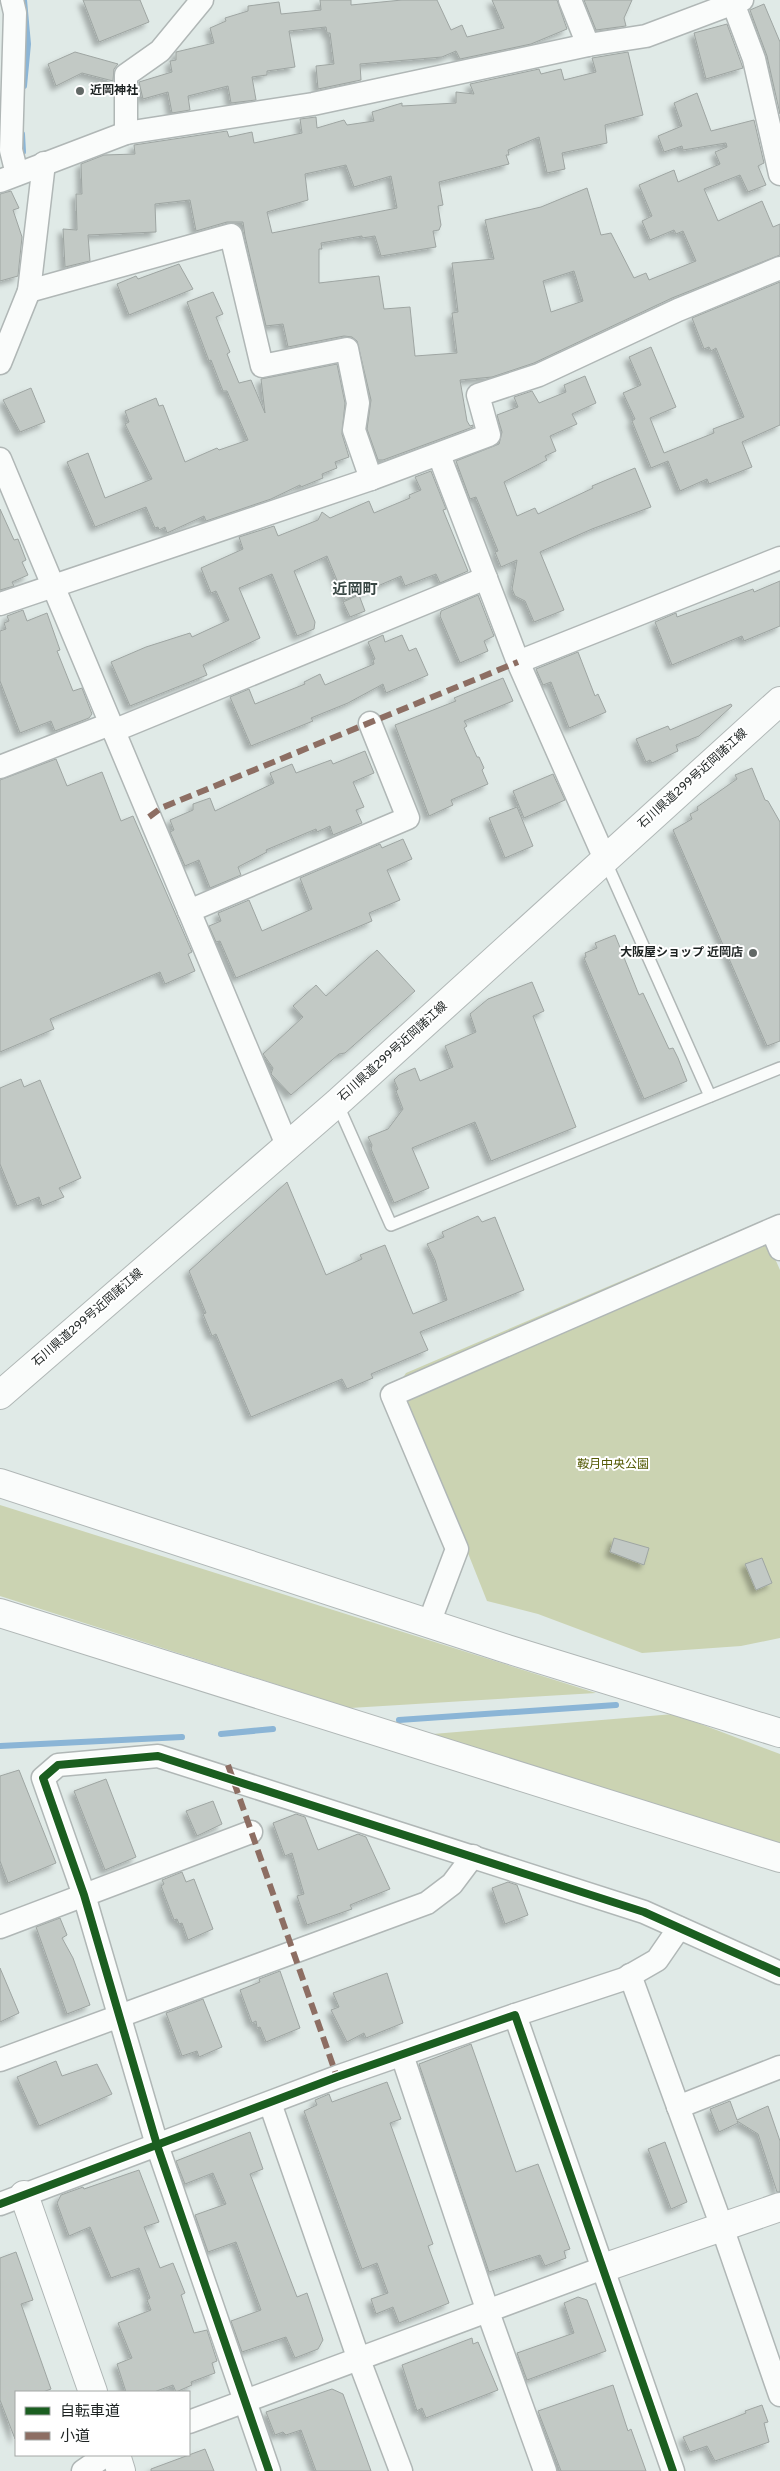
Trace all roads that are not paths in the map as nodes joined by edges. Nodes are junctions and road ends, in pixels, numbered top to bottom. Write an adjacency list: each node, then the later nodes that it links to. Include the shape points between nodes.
1 (12, 0): 9 (street, via 15,13)
2 (202, 0): 6 (street, via 160,51 126,75)
3 (570, 0): 5 (street)
4 (737, 2): 5 (street, via 646,36); 8 (street, via 754,59)
5 (588, 46): 6 (street, via 314,104)
6 (126, 133): 7 (street)
7 (44, 163): 9 (street); 11 (street)
8 (780, 174)
9 (8, 177)
10 (780, 268): 13 (street, via 678,310 539,375 478,395 489,435)
11 (29, 291): 12 (street); 15 (street, via 231,235 262,366 346,349 358,403 354,430)
12 (0, 363)
13 (439, 455): 15 (street); 17 (street)
14 (0, 458): 18 (street)
15 (371, 479): 18 (street)
16 (780, 558): 20 (street)
17 (486, 578): 20 (street); 23 (street)
18 (53, 586): 19 (street); 23 (street)
19 (0, 604)
20 (518, 662): 25 (street)
21 (780, 701): 25 (street, 石川県道299号近岡諸江線)
22 (370, 723): 26 (street, via 408,818)
23 (112, 728): 24 (street); 26 (street)
24 (0, 767)
25 (605, 859): 28 (lane); 29 (street, 石川県道299号近岡諸江線)
26 (189, 911): 30 (street)
27 (780, 1068): 28 (lane)
28 (710, 1096): 29 (lane, via 391,1225)
29 (337, 1103): 30 (street, 石川県道299号近岡諸江線)
30 (287, 1145): 32 (street, 石川県道299号近岡諸江線)
31 (777, 1235): 35 (street, via 392,1395 457,1549)
32 (0, 1395)
33 (0, 1483): 35 (street)
34 (0, 1613): 39 (street)
35 (429, 1623): 36 (street)
36 (780, 1733)
37 (251, 1832): 40 (street)
38 (473, 1856): 40 (street, via 158,1756 58,1765 42,1778); 42 (street, via 644,1912); 46 (street, via 452,1884 426,1903)
39 (780, 1858)
40 (84, 1895): 41 (street); 46 (street)
41 (0, 1926)
42 (679, 1928): 43 (street); 44 (street, via 658,1960)
43 (780, 1973)
44 (630, 1975): 45 (street); 51 (street)
45 (515, 2015): 47 (street); 56 (street)
46 (120, 2016): 48 (street); 52 (street)
47 (402, 2054): 50 (street); 57 (street)
48 (0, 2060)
49 (780, 2067): 51 (street)
50 (270, 2103): 52 (street); 58 (street)
51 (678, 2107): 55 (street)
52 (157, 2145): 53 (street); 61 (street)
53 (12, 2200): 59 (street)
54 (780, 2206): 55 (street)
55 (722, 2227): 56 (street); 60 (street)
56 (603, 2268): 57 (street); 70 (street)
57 (488, 2312): 58 (street); 69 (street)
58 (359, 2360): 61 (street); 68 (street)
59 (93, 2391)
60 (780, 2395)
61 (244, 2402): 62 (street); 67 (street)
62 (190, 2422)
63 (105, 2456): 65 (street)
64 (116, 2456): 66 (street)
65 (84, 2471)
66 (122, 2471)
67 (269, 2471)
68 (401, 2471)
69 (545, 2471)
70 (673, 2471)

